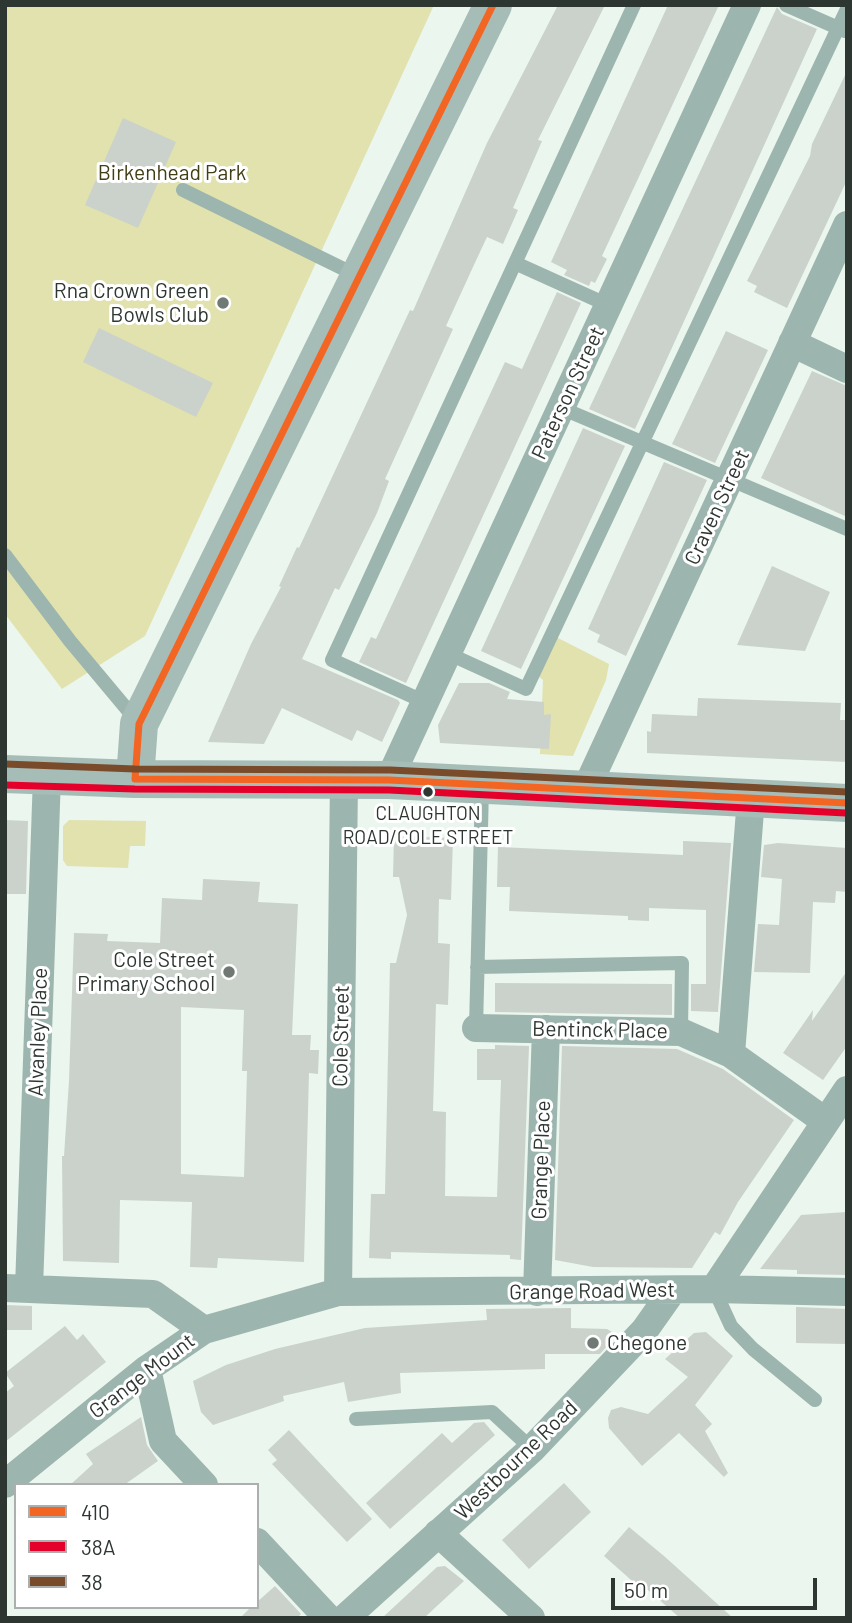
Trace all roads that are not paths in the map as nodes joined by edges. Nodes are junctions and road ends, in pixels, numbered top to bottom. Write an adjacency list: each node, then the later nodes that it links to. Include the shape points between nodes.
1 (493, 5): 10 (street)
2 (634, 5): 9 (lane)
3 (747, 5): 11 (street, Paterson Street)
4 (786, 5): 6 (lane)
5 (847, 9): 6 (lane)
6 (842, 30): 15 (lane)
7 (183, 190): 10 (lane)
8 (847, 225): 12 (street, Craven Street)
9 (515, 263): 11 (lane); 20 (lane, via 332,660)
10 (358, 276): 21 (street)
11 (608, 306): 14 (street, Paterson Street)
12 (792, 343): 13 (street); 16 (street, Craven Street)
13 (847, 369)
14 (561, 408): 15 (lane); 19 (street, Paterson Street)
15 (644, 444): 16 (lane); 19 (lane, via 526,689)
16 (730, 479): 17 (lane); 28 (street, Craven Street)
17 (847, 529)
18 (5, 555): 21 (lane)
19 (447, 653): 20 (street, Paterson Street)
20 (425, 702): 26 (street, Paterson Street)
21 (139, 724): 24 (street)
22 (5, 774): 23 (street)
23 (47, 776): 24 (street); 38 (street, Alvanley Place)
24 (135, 779): 25 (street)
25 (344, 780): 26 (street); 41 (street, Cole Street)
26 (389, 780): 27 (street)
27 (482, 786): 28 (street); 31 (lane)
28 (586, 789): 29 (street)
29 (751, 798): 30 (street); 35 (street)
30 (847, 803)
31 (477, 967): 32 (lane); 34 (lane, via 682,962)
32 (476, 1028): 33 (street, Bentinck Place)
33 (546, 1029): 34 (street, Bentinck Place); 42 (street, Grange Place)
34 (681, 1032): 35 (street, Bentinck Place)
35 (731, 1054): 37 (street, Bentinck Place)
36 (847, 1090): 37 (street)
37 (825, 1121): 39 (street)
38 (17, 1288): 44 (street, via 153,1294)
39 (714, 1289): 40 (street, Grange Road West); 43 (street, Grange Road West); 46 (lane, via 731,1325)
40 (673, 1290): 42 (street, Grange Road West); 48 (street, Westbourne Road, via 644,1331)
41 (338, 1292): 42 (street, Grange Road West); 44 (street, Grange Mount)
42 (537, 1292)
43 (847, 1292)
44 (204, 1330): 45 (street, Grange Mount)
45 (147, 1369): 49 (street, Grange Mount); 50 (street, via 163,1441)
46 (815, 1400)
47 (356, 1419): 48 (lane, via 492,1412)
48 (532, 1449): 51 (street, Westbourne Road)
49 (5, 1483)
50 (202, 1483)
51 (438, 1533): 54 (street, Westbourne Road); 55 (street)
52 (259, 1544): 53 (street)
53 (328, 1618)
54 (345, 1618)
55 (531, 1618)

